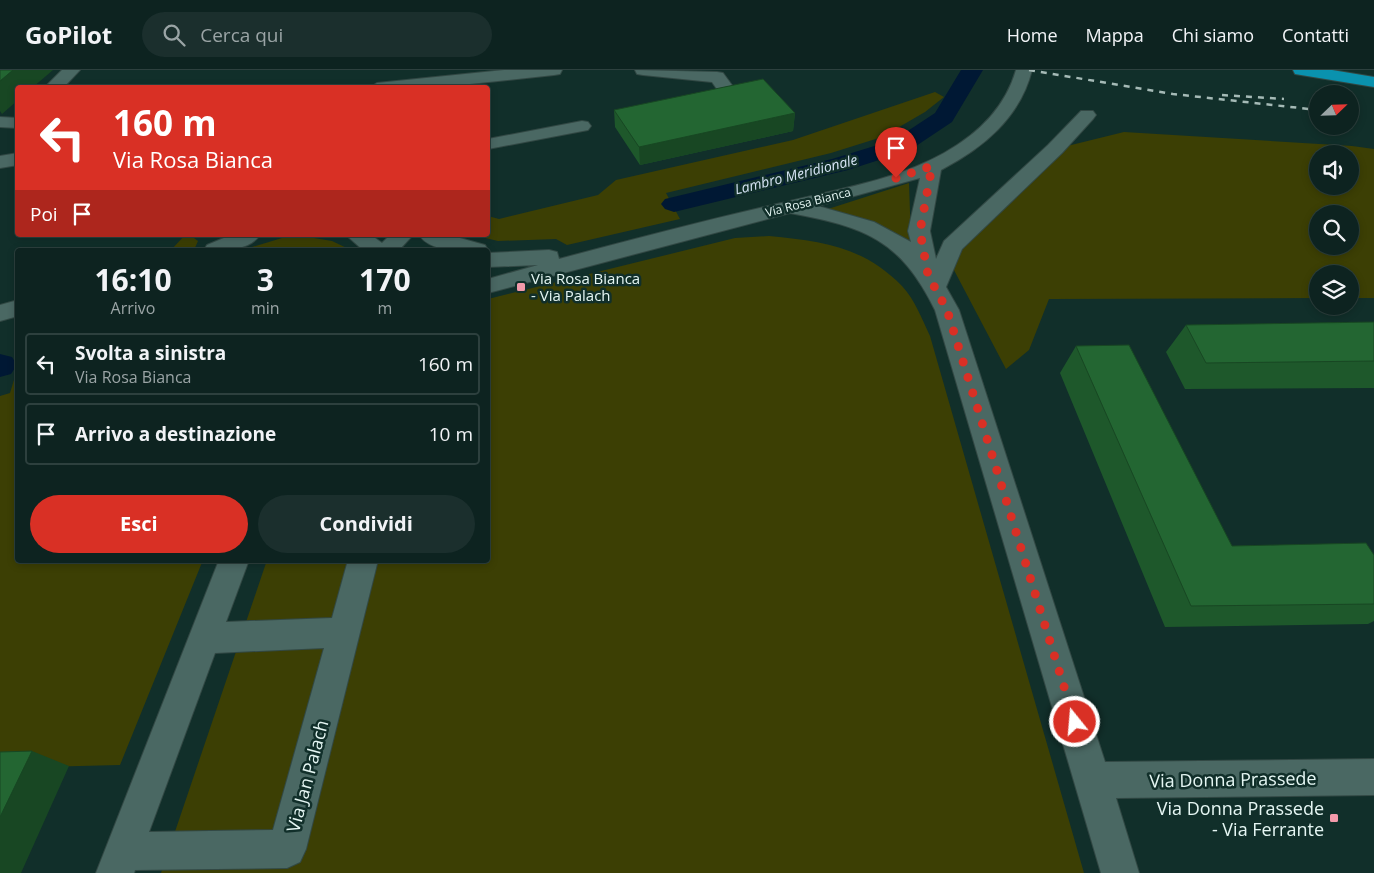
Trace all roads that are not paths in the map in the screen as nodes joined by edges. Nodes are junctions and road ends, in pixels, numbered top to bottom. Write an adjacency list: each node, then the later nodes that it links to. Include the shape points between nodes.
1 (72, 70): 7 (street)
2 (554, 70): 8 (street)
3 (643, 70): 9 (street, via 716,77)
4 (1024, 70): 15 (street, Via Rosa Bianca, via 1007,110 992,127 950,158)
5 (1301, 70): 6 (highway)
6 (1374, 82)
7 (55, 85)
8 (406, 85)
9 (725, 88)
10 (1087, 114): 28 (street, via 952,246)
11 (582, 126): 12 (street)
12 (490, 144)
13 (15, 160): 14 (street)
14 (0, 162)
15 (932, 166): 16 (street, Via Rosa Bianca); 28 (street, via 920,231)
16 (789, 207): 17 (street, Via Rosa Bianca); 28 (street, via 861,222 909,254)
17 (735, 221): 25 (street, Via Rosa Bianca); 28 (street, via 778,223 837,232 871,242 902,258)
18 (360, 237): 21 (street)
19 (400, 237): 22 (street)
20 (435, 237): 23 (street)
21 (374, 248)
22 (389, 248)
23 (468, 248)
24 (490, 252): 26 (street)
25 (608, 252): 26 (street, Via Rosa Bianca); 29 (street, Via Rosa Bianca)
26 (517, 259): 27 (street, Via Rosa Bianca)
27 (490, 260)
28 (932, 281): 38 (street, via 947,310)
29 (490, 285)
30 (15, 309): 31 (street)
31 (0, 314): 32 (street)
32 (15, 314)
33 (233, 563): 36 (street, Via Jan Palach)
34 (362, 563): 35 (street, Via Jan Palach)
35 (345, 632): 36 (street); 39 (street, Via Jan Palach, via 287,848)
36 (205, 638): 39 (street, Via Jan Palach)
37 (1374, 777): 38 (street, Via Donna Prassede)
38 (1092, 780): 40 (street)
39 (119, 862)
40 (1120, 873)

